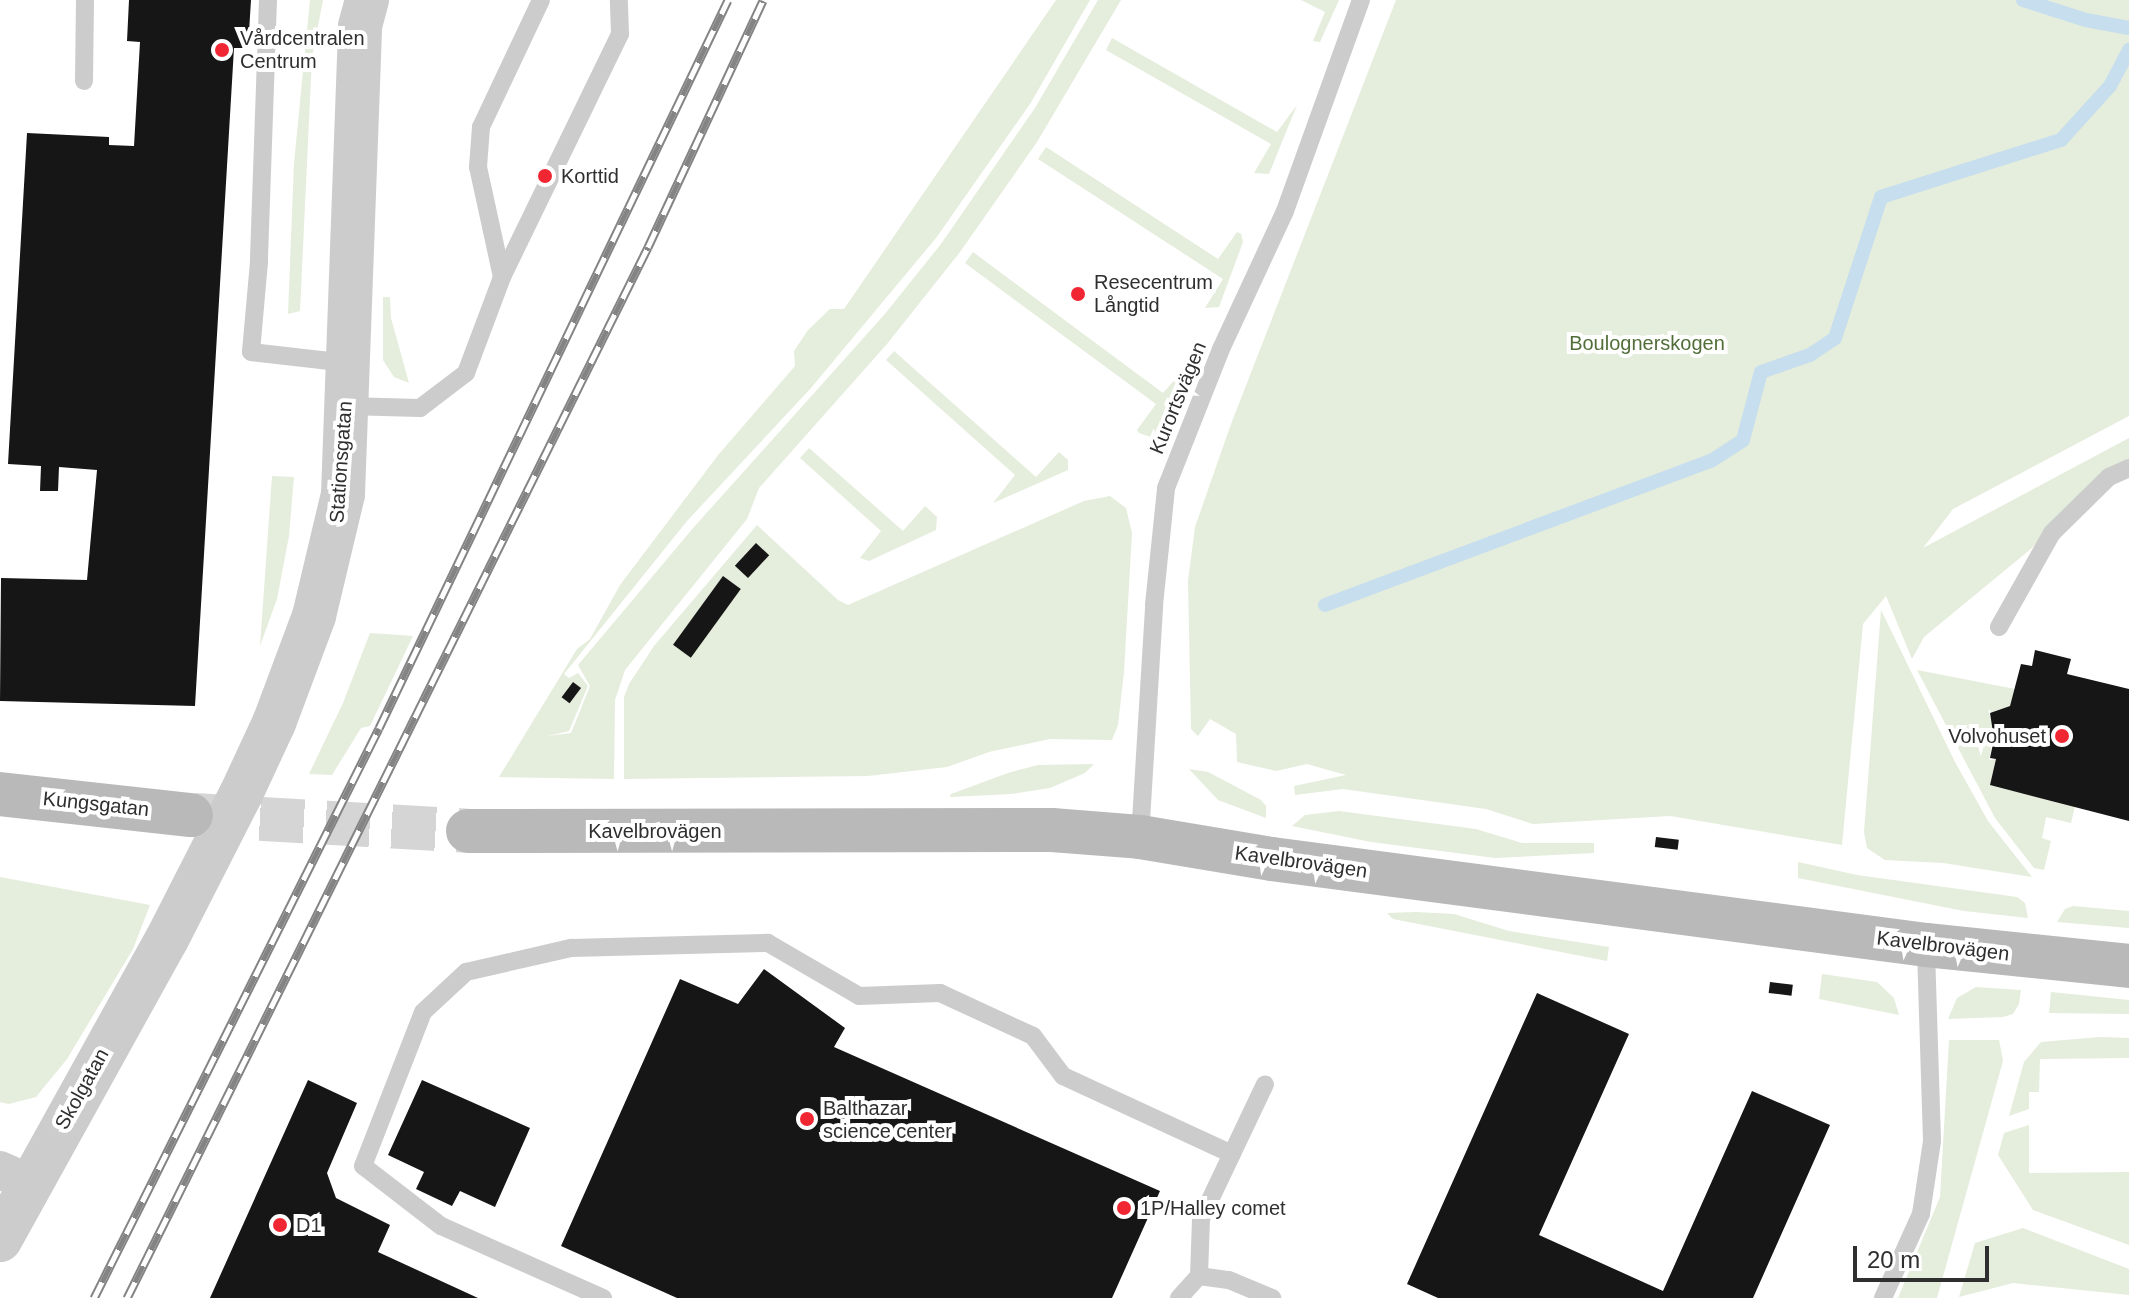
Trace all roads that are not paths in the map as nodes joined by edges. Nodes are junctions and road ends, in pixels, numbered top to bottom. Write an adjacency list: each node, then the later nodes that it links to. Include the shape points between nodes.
1 (85, 0): 7 (lane)
2 (268, 0): 9 (lane, via 251,352)
3 (367, 0): 9 (street, Stationsgatan, via 360,26)
4 (541, 0): 8 (lane, via 481,127 478,167)
5 (619, 0): 8 (lane, via 620,34)
6 (1361, 0): 16 (lane, Kurortsvägen, via 1285,211 1221,349 1166,488)
7 (84, 81)
8 (502, 277): 10 (lane, via 466,373 446,391 420,408)
9 (347, 363): 10 (street, Stationsgatan)
10 (346, 406): 17 (street, Stationsgatan, via 343,494 303,650 267,737)
11 (2129, 468): 12 (lane, via 2109,477 2052,533)
12 (1999, 627)
13 (0, 794): 14 (main road, Kungsgatan)
14 (191, 815)
15 (468, 831): 16 (main road, Kavelbrovägen, via 1052,830)
16 (1140, 837): 18 (main road, Kavelbrovägen)
17 (167, 939): 22 (street, Skolgatan)
18 (1926, 945): 19 (main road, Kavelbrovägen); 28 (lane, via 1932,1141 1921,1214)
19 (2129, 966)
20 (1265, 1084): 21 (lane)
21 (1232, 1154): 24 (lane, via 1201,1219); 25 (lane, via 1063,1076 1033,1036 940,993 859,996 768,943 571,948 466,972 423,1012 363,1166 441,1226)
22 (14, 1176): 23 (street, Skolgatan)
23 (0, 1240)
24 (1199, 1276): 26 (lane); 27 (lane, via 1229,1280)
25 (603, 1298)
26 (1179, 1298)
27 (1272, 1298)
28 (1883, 1298)

